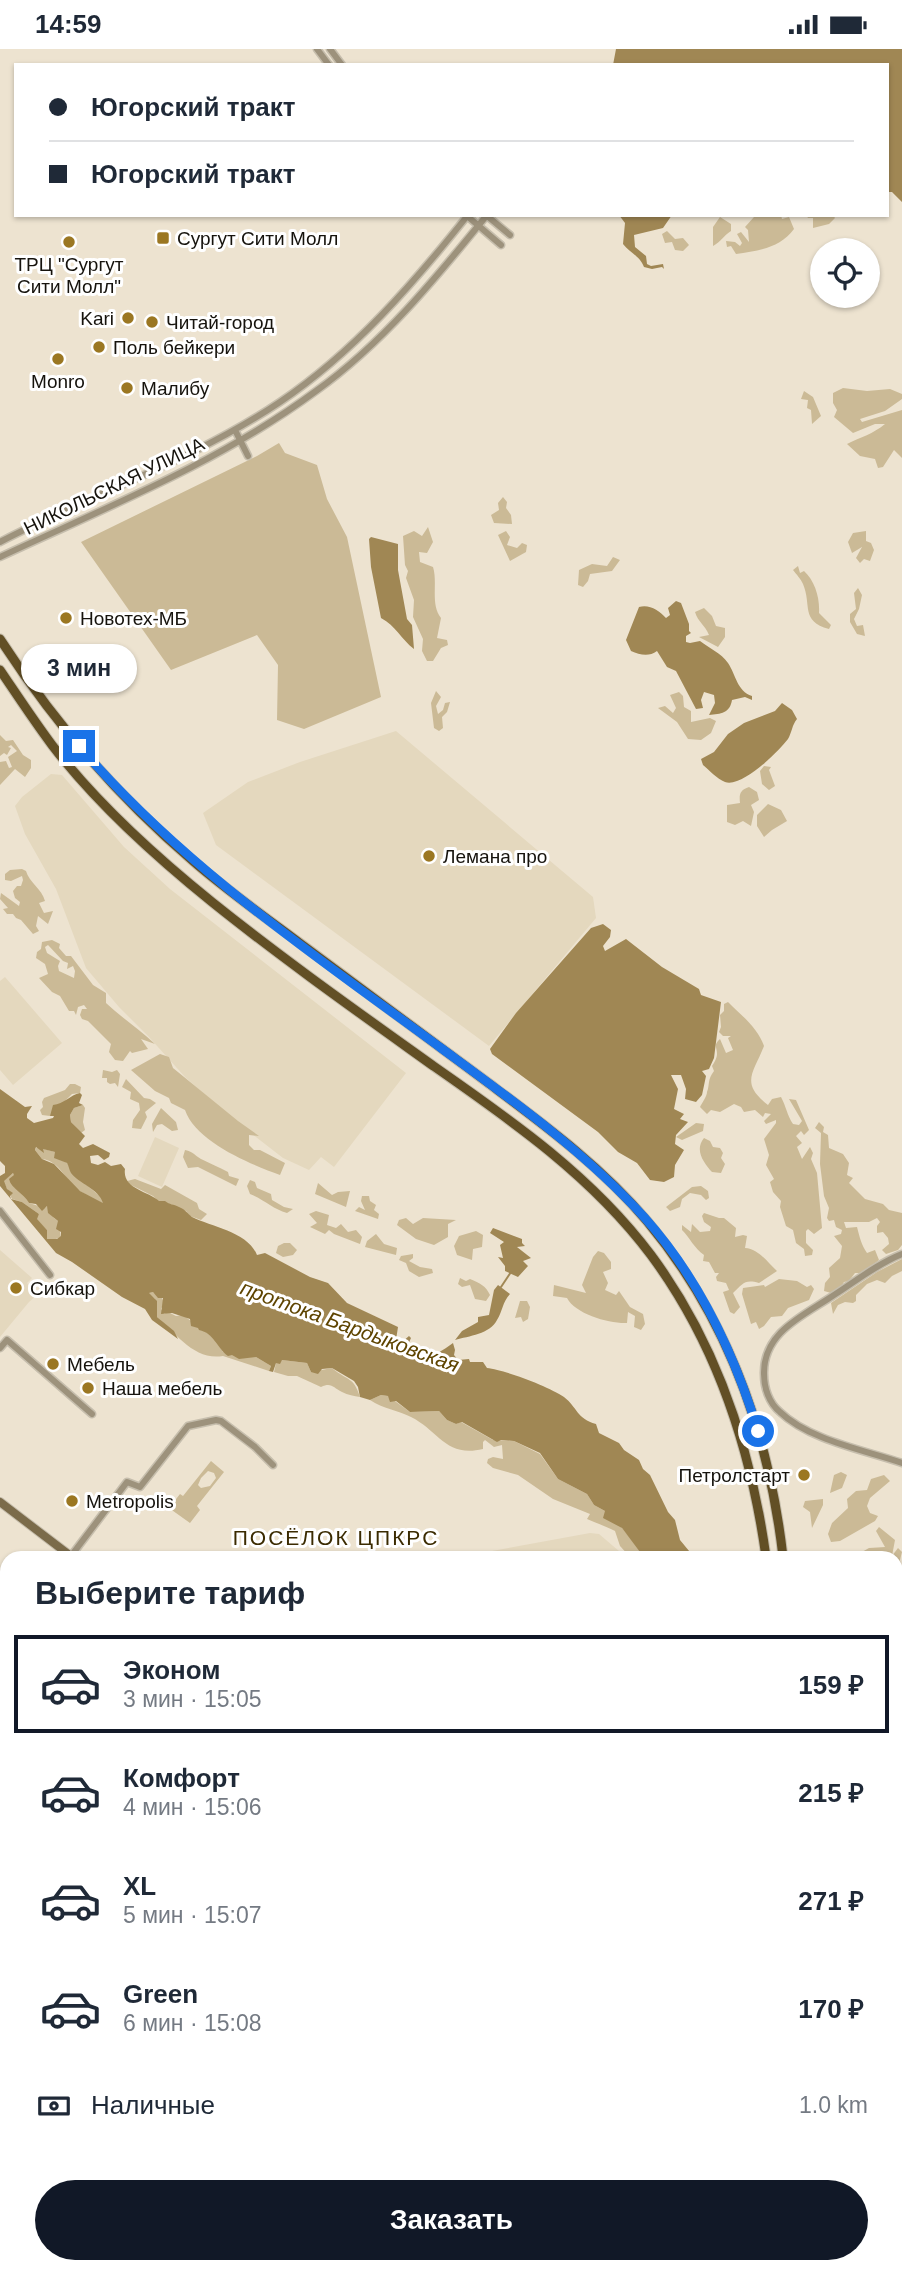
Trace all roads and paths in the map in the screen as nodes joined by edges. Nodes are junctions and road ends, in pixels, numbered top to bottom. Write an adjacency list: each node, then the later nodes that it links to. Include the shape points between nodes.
1 (466, 217): 8 (street, НИКОЛЬСКАЯ УЛИЦА, via 342,354 282,401)
2 (468, 217): 5 (street)
3 (485, 217): 5 (street, НИКОЛЬСКАЯ УЛИЦА)
4 (488, 217): 6 (street)
5 (478, 226): 7 (street); 9 (street, НИКОЛЬСКАЯ УЛИЦА, via 371,345 317,391)
6 (510, 235)
7 (501, 244)
8 (235, 430): 9 (street); 11 (street, НИКОЛЬСКАЯ УЛИЦА)
9 (240, 441): 10 (street); 12 (street, НИКОЛЬСКАЯ УЛИЦА)
10 (248, 456)
11 (0, 542)
12 (0, 557)
13 (0, 639): 15 (main road, via 70,736 161,833 223,885)
14 (0, 670): 16 (main road, via 80,778 165,862 278,952)
15 (462, 1063): 16 (main road); 28 (main road, via 546,1125 603,1175 645,1218 687,1274 722,1335 753,1415 772,1483)
16 (452, 1079): 27 (main road, via 577,1175 629,1228 667,1278 699,1330 737,1423)
17 (0, 1211): 19 (street)
18 (902, 1254): 22 (street, via 789,1324 770,1344 764,1368 770,1401 786,1418 812,1432)
19 (50, 1275)
20 (0, 1348): 21 (street, via 7,1340)
21 (92, 1414)
22 (902, 1463)
23 (273, 1465): 26 (street, via 221,1421 188,1426 140,1487 127,1482)
24 (0, 1502): 25 (main road)
25 (63, 1551)
26 (75, 1551)
27 (765, 1551)
28 (782, 1551)

